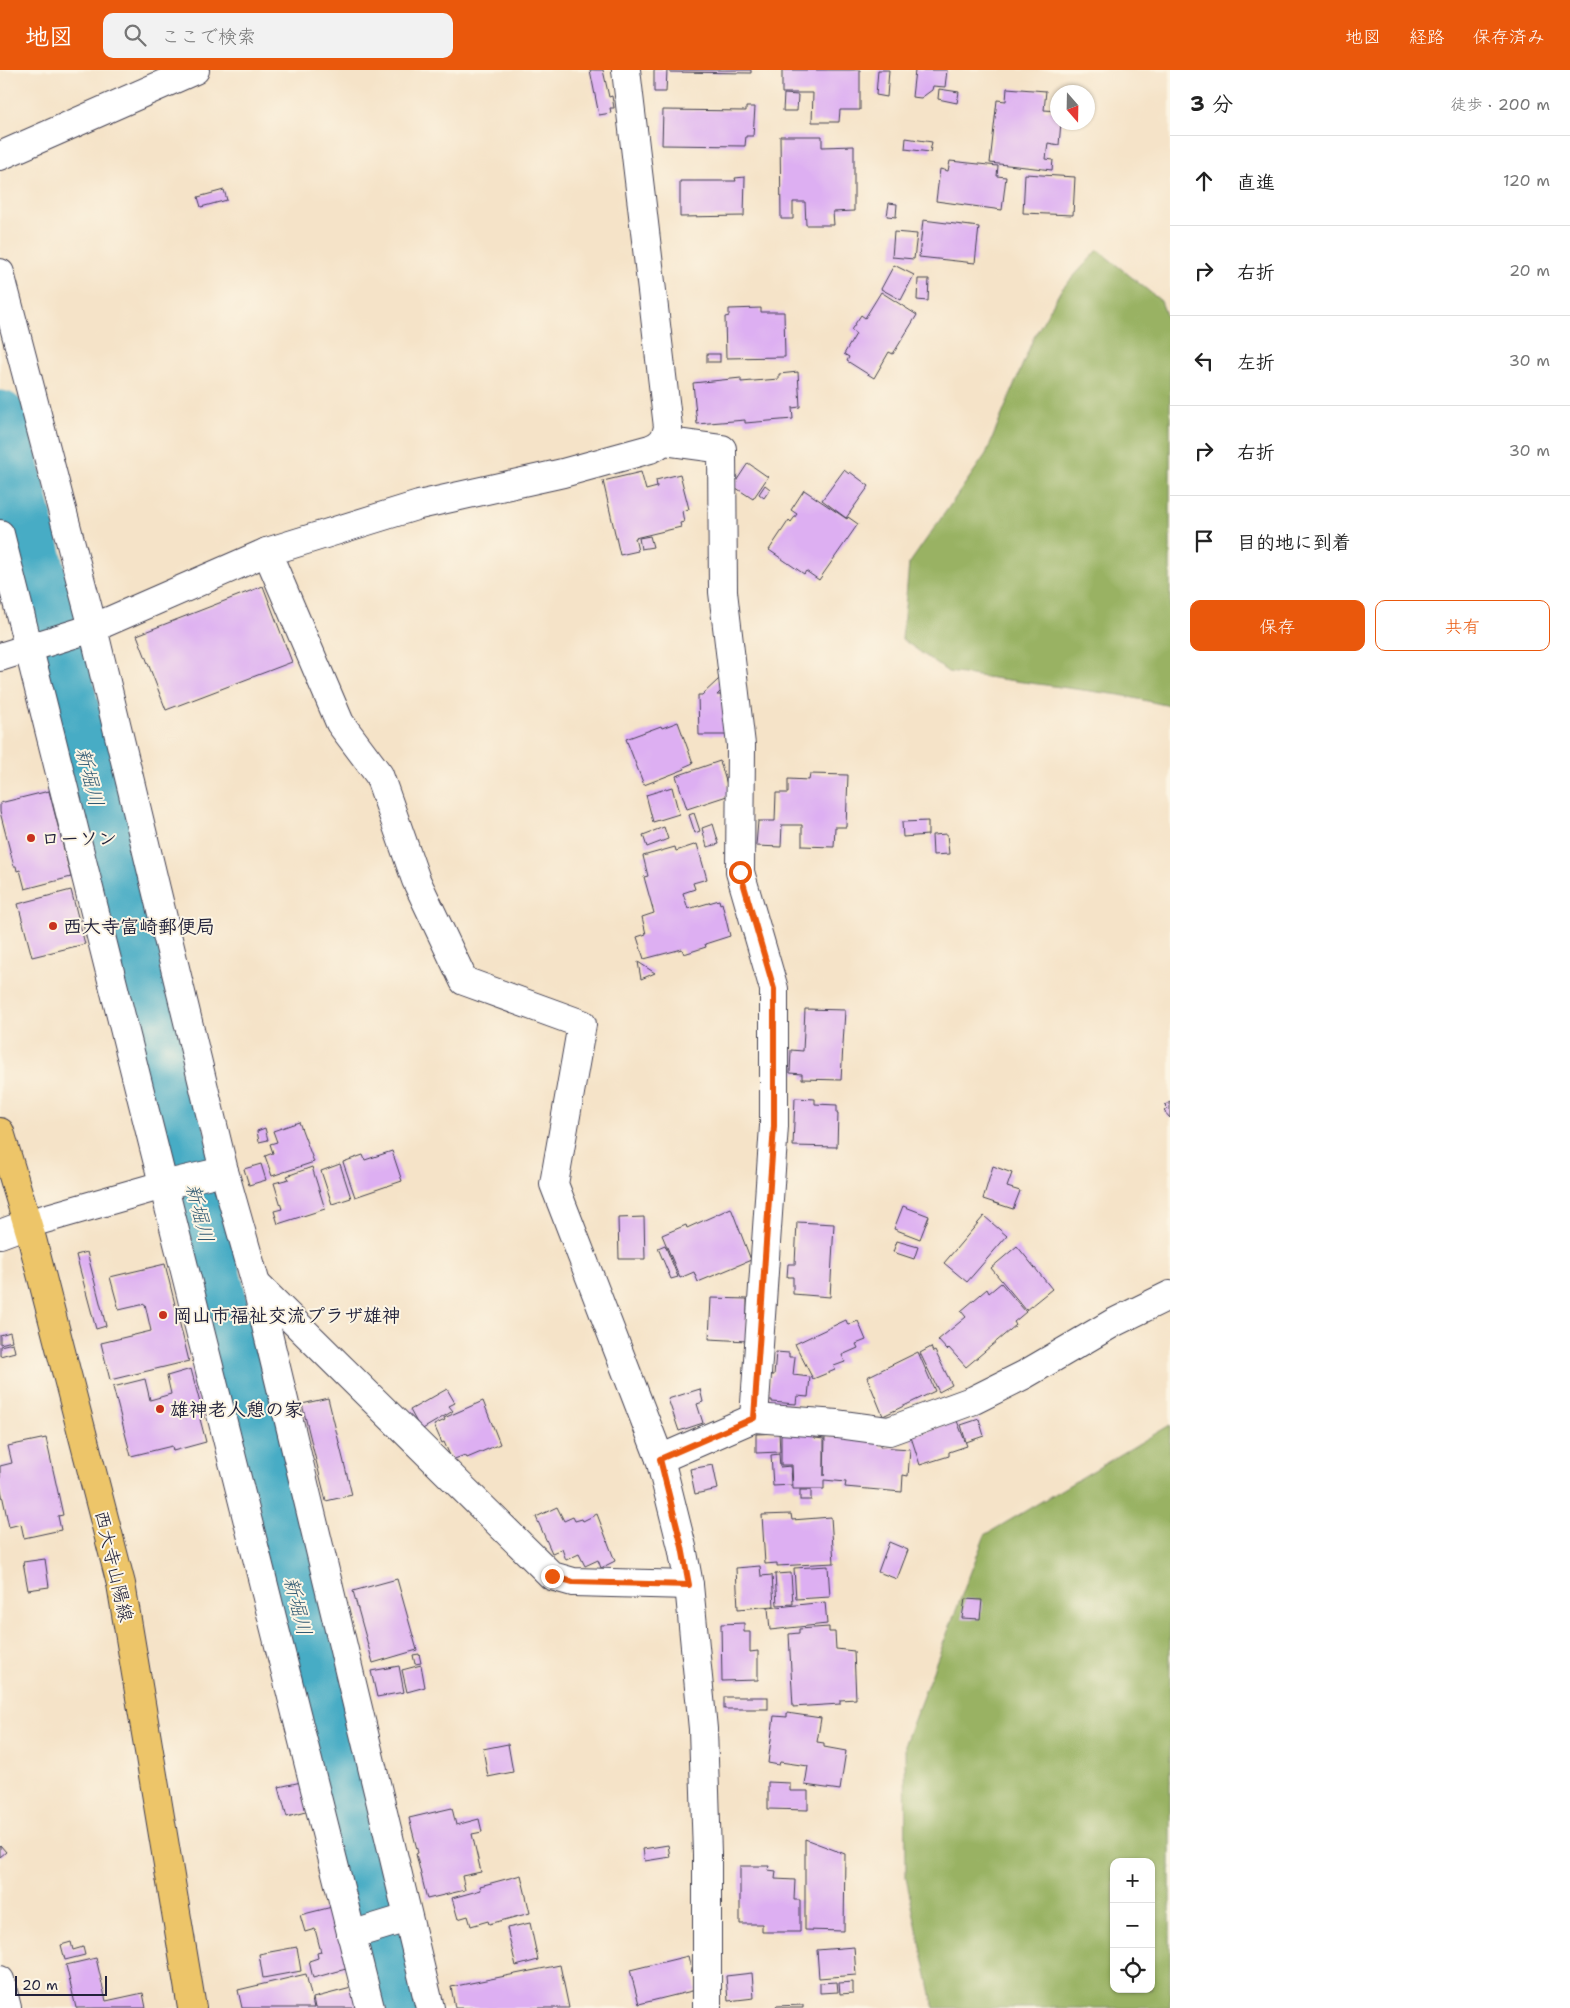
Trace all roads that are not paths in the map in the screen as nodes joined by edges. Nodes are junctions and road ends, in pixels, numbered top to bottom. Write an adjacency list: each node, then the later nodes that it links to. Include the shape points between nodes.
1 (195, 70): 3 (street)
2 (626, 70): 5 (street, via 668,427)
3 (0, 156)
4 (0, 273): 8 (street)
5 (663, 441): 7 (street, via 650,449 563,473 419,505); 18 (street, via 722,449 723,592 742,745 740,872 774,989 774,1126)
6 (0, 534): 9 (street)
7 (268, 552): 8 (street); 19 (street, via 340,723 379,775 416,880 464,980 582,1024 554,1184)
8 (86, 630): 9 (street); 12 (street)
9 (33, 646): 10 (street); 13 (street)
10 (0, 657)
11 (0, 1132): 14 (main road, 西大寺山陽線)
12 (219, 1172): 13 (street); 16 (street)
13 (167, 1184): 14 (street); 22 (street)
14 (28, 1224): 15 (street); 25 (main road, 西大寺山陽線, via 121,1584)
15 (0, 1234)
16 (256, 1284): 20 (street, via 552,1576 573,1582); 21 (street)
17 (1170, 1295): 18 (street, via 974,1400 889,1431)
18 (754, 1418): 19 (street)
19 (660, 1459): 20 (street)
20 (689, 1585): 28 (street, via 703,1729)
21 (401, 1920): 22 (street); 27 (street)
22 (356, 1933): 26 (street)
23 (0, 1980): 24 (street)
24 (7, 2008)
25 (192, 2008)
26 (370, 2008)
27 (430, 2008)
28 (708, 2008)

